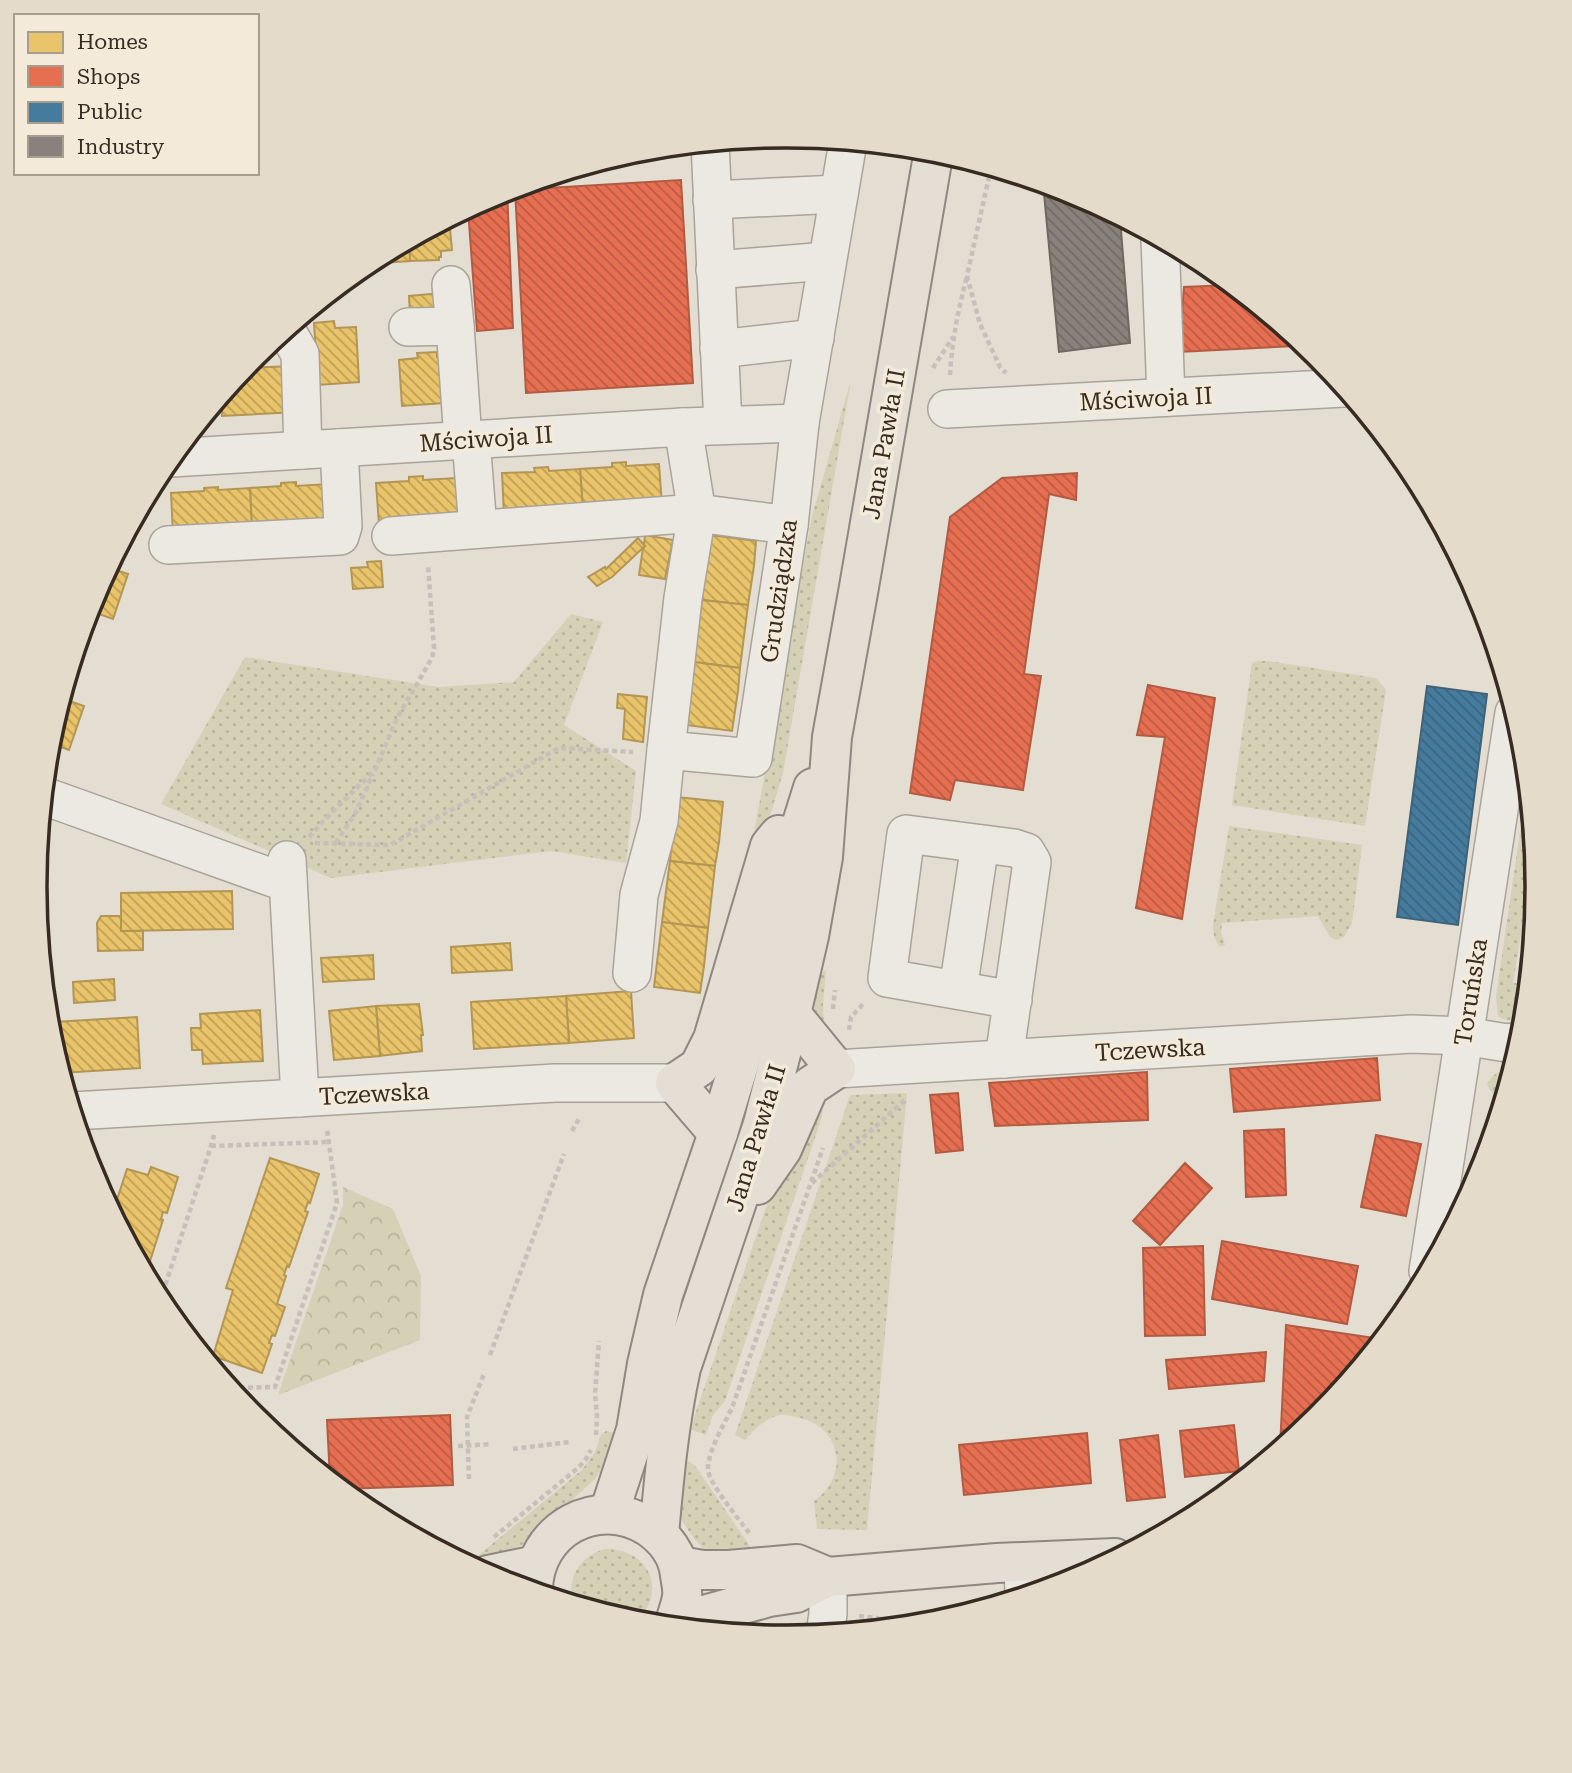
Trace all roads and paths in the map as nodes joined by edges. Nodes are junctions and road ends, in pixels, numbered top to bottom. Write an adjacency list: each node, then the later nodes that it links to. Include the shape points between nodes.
1 (847, 150): 5 (street, Grudziądzka)
2 (710, 152): 6 (street)
3 (932, 162): 35 (main road, Jana Pawła II)
4 (988, 176): 10 (path)
5 (839, 194): 6 (street); 8 (street, Grudziądzka)
6 (712, 200): 9 (street)
7 (1160, 250): 20 (street)
8 (827, 261): 9 (street); 16 (street, Grudziądzka)
9 (715, 270): 17 (street)
10 (967, 276): 14 (path); 21 (path, via 980,324 1000,368)
11 (451, 285): 12 (street)
12 (455, 326): 13 (street); 26 (street)
13 (408, 327)
14 (954, 335): 18 (path); 22 (path)
15 (291, 338): 28 (street, via 300,354)
16 (815, 338): 17 (street); 23 (street, Grudziądzka)
17 (719, 349): 24 (street)
18 (929, 375)
19 (1331, 389): 20 (street, Mściwoja II)
20 (1166, 397): 21 (street, Mściwoja II)
21 (1035, 404): 22 (street, Mściwoja II)
22 (947, 409)
23 (800, 423): 24 (street, Mściwoja II); 31 (street, Grudziądzka)
24 (723, 425): 25 (street, Mściwoja II)
25 (683, 427): 26 (street, Mściwoja II); 30 (street)
26 (467, 440): 27 (street, Mściwoja II); 32 (street)
27 (339, 448): 28 (street, Mściwoja II); 34 (street, via 340,536)
28 (303, 450): 29 (street, Mściwoja II)
29 (186, 457)
30 (697, 513): 31 (street); 32 (street); 37 (street)
31 (789, 525): 37 (street, Grudziądzka, via 754,758)
32 (478, 529): 33 (street)
33 (409, 535): 39 (path, via 434,648)
34 (168, 545)
35 (832, 737): 40 (main road, Jana Pawła II); 48 (main road, Jana Pawła II, via 823,857)
36 (1510, 738): 50 (street, Toruńska)
37 (666, 750): 44 (street, via 659,821 639,895)
38 (622, 751): 42 (path, via 559,748 390,845)
39 (375, 769): 42 (path); 42 (path, via 304,843)
40 (811, 795): 54 (main road, via 770,846 713,1039 699,1067); 59 (main road, Jana Pawła II)
41 (53, 799): 56 (street, via 273,878 287,870)
42 (336, 843)
43 (980, 844): 46 (street); 46 (street, via 906,834 887,978); 47 (street, via 1026,852 1032,862)
44 (632, 973)
45 (836, 980): 49 (path)
46 (958, 990): 47 (street)
47 (1013, 1000): 52 (street)
48 (792, 1014): 53 (main road); 65 (main road, Jana Pawła II)
49 (832, 1014)
50 (1464, 1036): 51 (street, Tczewska); 52 (street, Tczewska, via 1412,1034); 66 (street, Toruńska)
51 (1508, 1043)
52 (1004, 1059): 53 (street, Tczewska)
53 (836, 1069): 65 (main road, via 809,1087 782,1149)
54 (675, 1083): 56 (street, Tczewska, via 555,1083); 59 (main road)
55 (913, 1092): 64 (path)
56 (312, 1097): 57 (street, Tczewska); 61 (path)
57 (220, 1103): 58 (street, Tczewska); 62 (path)
58 (82, 1111)
59 (718, 1133): 78 (main road, Jana Pawła II, via 663,1296 636,1430)
60 (826, 1139): 64 (path)
61 (329, 1142): 62 (path); 71 (path, via 337,1203 275,1387)
62 (212, 1146): 67 (path)
63 (564, 1154): 69 (path)
64 (810, 1185): 80 (path, via 732,1408 709,1459 712,1482)
65 (732, 1221): 79 (main road, Jana Pawła II, via 681,1368)
66 (1432, 1245)
67 (165, 1286)
68 (600, 1340): 81 (path, via 596,1439 586,1459)
69 (490, 1355)
70 (484, 1374): 74 (path, via 467,1417)
71 (244, 1388)
72 (570, 1442): 76 (path)
73 (491, 1444): 74 (path)
74 (468, 1445): 75 (path); 77 (path)
75 (458, 1446)
76 (513, 1448)
77 (469, 1479)
78 (609, 1513): 79 (main road, via 636,1519); 85 (main road, via 578,1520 552,1538)
79 (659, 1534): 82 (main road)
80 (751, 1536)
81 (487, 1559): 85 (main road)
82 (680, 1566): 84 (main road, via 729,1570 797,1564); 87 (main road, via 683,1595)
83 (1073, 1567): 86 (main road)
84 (828, 1577): 86 (main road); 88 (main road, via 796,1592); 91 (street, via 828,1614)
85 (535, 1578)
86 (1023, 1578)
87 (676, 1617)
88 (691, 1619)
89 (880, 1619): 90 (path)
90 (857, 1622)
91 (838, 1624)

